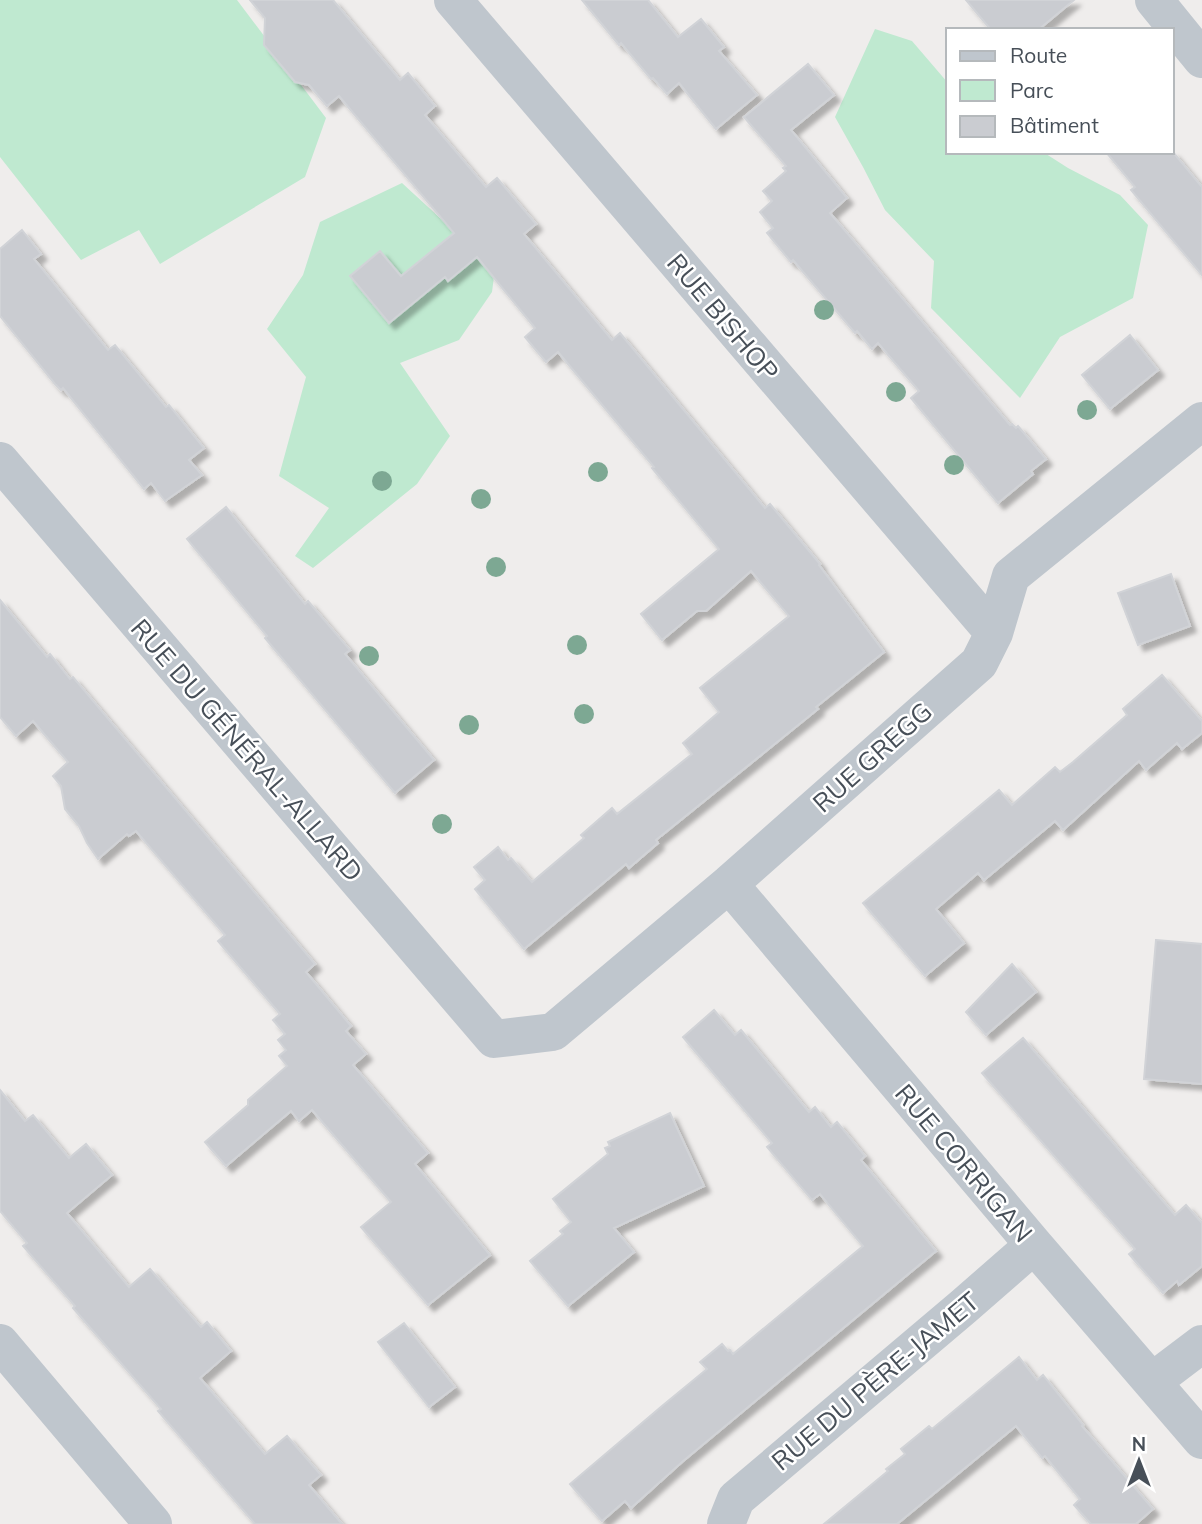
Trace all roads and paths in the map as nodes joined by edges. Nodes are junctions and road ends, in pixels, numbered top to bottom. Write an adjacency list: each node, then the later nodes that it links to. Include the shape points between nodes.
1 (453, 0): 6 (street, RUE BISHOP)
2 (1154, 0): 3 (street)
3 (1202, 59)
4 (1202, 421): 6 (street, RUE GREGG, via 1011,576)
5 (0, 461): 8 (street, RUE DU GÉNÉRAL-ALLARD)
6 (994, 633): 7 (street, RUE GREGG, via 979,663)
7 (729, 884): 8 (street, RUE GREGG, via 553,1032); 9 (street, RUE CORRIGAN)
8 (494, 1039)
9 (1034, 1245): 12 (street, RUE CORRIGAN); 15 (street, RUE DU PÈRE-JAMET, via 736,1499)
10 (0, 1343): 14 (street)
11 (1202, 1344): 12 (street)
12 (1153, 1381): 13 (street, RUE CORRIGAN)
13 (1202, 1440)
14 (153, 1524)
15 (726, 1524)

